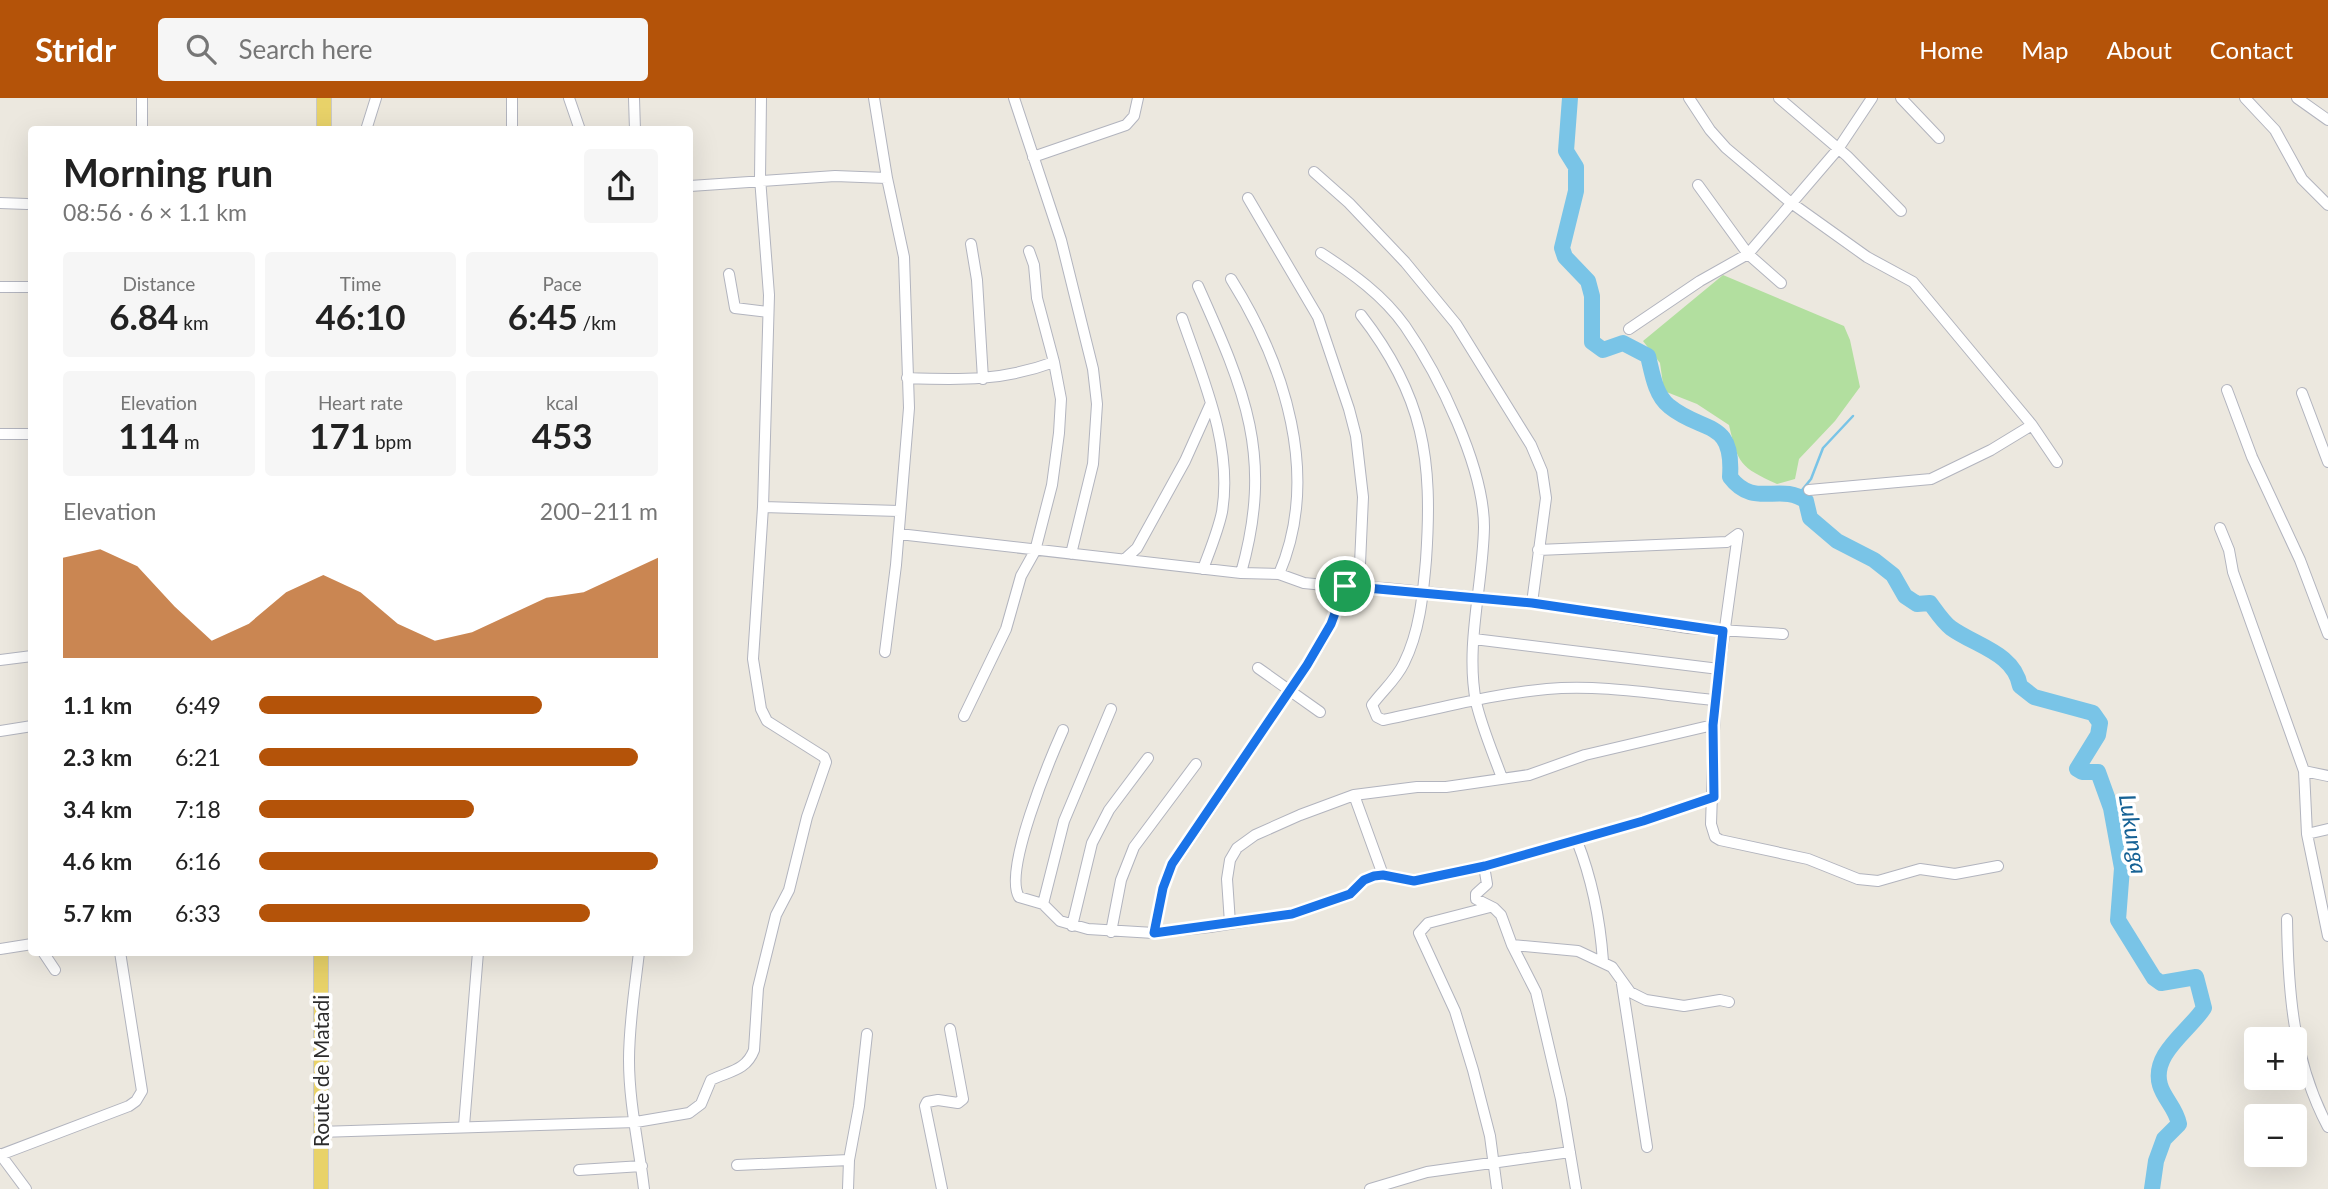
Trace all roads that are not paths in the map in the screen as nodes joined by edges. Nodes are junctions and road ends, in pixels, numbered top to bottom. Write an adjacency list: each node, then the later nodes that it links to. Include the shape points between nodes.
1 (142, 98): 18 (street)
2 (324, 98): 19 (main road)
3 (376, 98): 20 (street)
4 (512, 98): 21 (street)
5 (569, 98): 22 (street)
6 (634, 98): 23 (street)
7 (761, 98): 29 (street)
8 (874, 98): 28 (street)
9 (1014, 98): 26 (street)
10 (1138, 98): 26 (street, via 1135,116 1126,125)
11 (1689, 98): 33 (street, via 1726,148)
12 (1779, 98): 25 (street)
13 (1872, 98): 25 (street)
14 (1901, 98): 24 (street)
15 (2245, 98): 36 (street, via 2275,130 2302,179)
16 (2297, 98): 17 (street)
17 (2328, 120)
18 (142, 126)
19 (324, 126)
20 (367, 126)
21 (512, 126)
22 (579, 126)
23 (635, 126)
24 (1939, 138)
25 (1838, 149): 33 (street); 37 (street)
26 (1033, 157): 70 (street, via 1080,310 1097,404 1093,464)
27 (1314, 172): 68 (street, via 1349,204 1456,324 1517,419 1542,471 1546,498)
28 (887, 178): 29 (street, via 835,176); 53 (street, via 904,257)
29 (761, 183): 31 (street); 48 (street)
30 (1698, 185): 41 (street)
31 (693, 186)
32 (1248, 198): 76 (street, via 1318,317 1349,409 1363,496)
33 (1790, 202): 41 (street); 58 (street, via 1867,257 1913,282)
34 (0, 203): 35 (street)
35 (27, 204)
36 (2328, 205)
37 (1901, 211)
38 (971, 244): 54 (street)
39 (1028, 251): 52 (street)
40 (1321, 253): 78 (street, via 1359,279 1404,325 1460,430 1483,506)
41 (1748, 254): 44 (street); 51 (street)
42 (729, 274): 48 (street, via 735,308)
43 (1231, 279): 74 (street, via 1267,343 1296,446 1297,501 1289,550)
44 (1781, 283)
45 (1198, 286): 73 (street, via 1232,360 1255,449 1257,489)
46 (0, 287): 47 (street)
47 (28, 287)
48 (768, 312): 64 (street)
49 (1360, 315): 77 (street, via 1399,370 1420,426 1429,496)
50 (1182, 318): 57 (street)
51 (1629, 329)
52 (1055, 362): 54 (street, via 1021,374); 69 (street, via 1061,398 1059,433 1052,485)
53 (907, 378): 54 (street); 65 (street, via 909,424)
54 (984, 379)
55 (2227, 390): 82 (street)
56 (2302, 393): 62 (street)
57 (1211, 403): 71 (street, via 1185,461 1137,548); 72 (street, via 1224,463 1224,494)
58 (2032, 425): 61 (street); 63 (street, via 1931,479)
59 (0, 434): 60 (street)
60 (28, 435)
61 (2057, 462)
62 (2328, 462)
63 (1809, 490)
64 (763, 507): 65 (street); 134 (street, via 753,659 761,709 773,726 826,762 789,890 776,915 758,988 751,1058 733,1072 711,1080 701,1104 689,1114)
65 (899, 511): 67 (street)
66 (2220, 528): 101 (street)
67 (899, 534): 69 (street); 84 (street)
68 (1538, 550): 79 (street); 80 (street, via 1727,542 1738,534)
69 (1035, 551): 70 (street); 94 (street, via 1021,576 1006,629)
70 (1071, 555): 71 (street)
71 (1125, 559): 72 (street)
72 (1203, 569): 73 (street)
73 (1241, 573): 74 (street)
74 (1279, 574): 75 (street, via 1304,583)
75 (1345, 586): 76 (street); 89 (street, via 1331,624)
76 (1359, 586): 77 (street)
77 (1423, 592): 78 (street); 90 (street, via 1410,649 1386,692 1372,705 1373,712 1383,720)
78 (1477, 598): 79 (street); 83 (street)
79 (1532, 603): 80 (street)
80 (1723, 631): 81 (street); 88 (street)
81 (1783, 634)
82 (2328, 634)
83 (1474, 639): 88 (street); 90 (street)
84 (885, 652)
85 (28, 656): 86 (street)
86 (0, 660)
87 (1258, 668): 89 (street)
88 (1719, 669): 91 (street)
89 (1289, 691): 93 (street); 118 (street, via 1172,864)
90 (1476, 699): 91 (street, via 1549,689 1590,689); 103 (street)
91 (1715, 700): 95 (street)
92 (1111, 709): 112 (street, via 1064,821)
93 (1320, 712)
94 (964, 716)
95 (1713, 725): 103 (street, via 1597,752 1529,775); 105 (street)
96 (28, 727): 98 (street)
97 (1063, 730): 112 (street, via 1027,824 1014,884 1019,897)
98 (0, 731)
99 (1148, 758): 116 (street, via 1109,810 1092,844)
100 (1196, 764): 117 (street, via 1134,847 1121,880)
101 (2304, 771): 102 (street); 107 (street)
102 (2328, 776)
103 (1502, 778): 104 (street)
104 (1354, 795): 111 (street); 115 (street, via 1255,835 1237,848 1227,879)
105 (1714, 797): 108 (street); 110 (street, via 1712,824 1720,840 1808,859 1857,879 1878,881 1920,869 1955,874)
106 (2328, 829): 107 (street)
107 (2307, 834): 119 (street)
108 (1577, 841): 109 (street); 128 (street, via 1588,871)
109 (1485, 866): 111 (street, via 1414,881); 113 (street, via 1487,884 1476,899)
110 (1998, 866)
111 (1383, 875): 115 (street, via 1364,880 1350,894 1302,910)
112 (1043, 904): 116 (street)
113 (1491, 907): 121 (street, via 1501,915); 142 (street, via 1428,923 1419,933 1455,1010)
114 (2287, 919): 136 (street, via 2296,1043)
115 (1230, 923): 118 (street)
116 (1072, 926): 117 (street)
117 (1111, 932): 118 (street)
118 (1154, 933)
119 (2328, 936)
120 (28, 945): 122 (street)
121 (1512, 945): 128 (street, via 1578,950); 139 (street, via 1536,992 1546,1025)
122 (0, 949)
123 (46, 956): 129 (street)
124 (121, 956): 140 (street, via 140,1096 129,1105)
125 (321, 956): 137 (main road, Route de Matadi)
126 (478, 956): 135 (street)
127 (638, 956): 134 (street, via 629,1060)
128 (1604, 961): 130 (street)
129 (55, 970)
130 (1622, 984): 131 (street, via 1646,1000 1672,1005); 138 (street)
131 (1729, 1002)
132 (950, 1028): 150 (street, via 963,1099 958,1103 927,1102 925,1106)
133 (867, 1034): 141 (street)
134 (636, 1122): 135 (street); 144 (street)
135 (464, 1126): 137 (street)
136 (2328, 1127)
137 (319, 1132): 147 (main road, Route de Matadi)
138 (1647, 1147)
139 (1570, 1152): 142 (street); 153 (street)
140 (0, 1155): 146 (street)
141 (849, 1160): 143 (street); 149 (street)
142 (1494, 1161): 151 (street, via 1427,1172); 152 (street)
143 (737, 1165)
144 (642, 1167): 145 (street); 148 (street)
145 (579, 1170)
146 (20, 1187)
147 (321, 1189)
148 (644, 1189)
149 (848, 1189)
150 (943, 1189)
151 (1370, 1189)
152 (1497, 1189)
153 (1576, 1189)

